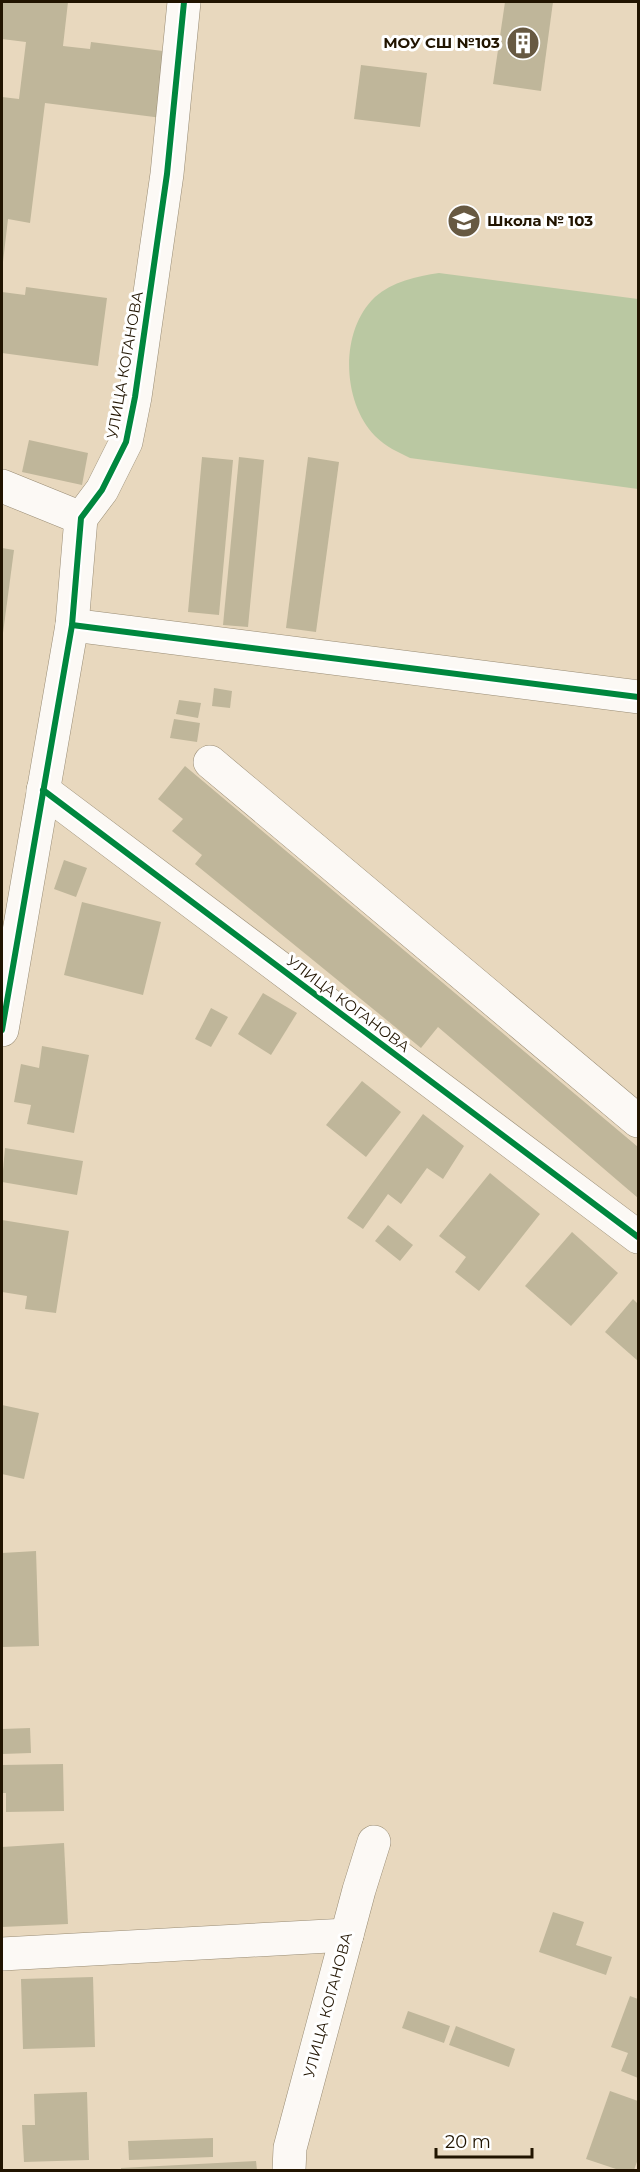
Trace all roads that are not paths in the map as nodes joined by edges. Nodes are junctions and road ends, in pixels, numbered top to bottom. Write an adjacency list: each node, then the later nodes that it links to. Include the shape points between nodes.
1 (184, 2): 3 (street, УЛИЦА КОГАНОВА, via 167,174 135,397 126,442 102,490)
2 (2, 486): 3 (street)
3 (81, 518): 4 (street)
4 (72, 625): 5 (street); 7 (street)
5 (639, 697)
6 (210, 762): 9 (street)
7 (43, 790): 8 (street); 10 (street, УЛИЦА КОГАНОВА)
8 (2, 1030)
9 (639, 1121)
10 (639, 1237)
11 (374, 1842): 12 (street, УЛИЦА КОГАНОВА)
12 (347, 1935): 13 (street); 14 (street, УЛИЦА КОГАНОВА, via 290,2148)
13 (2, 1954)
14 (289, 2170)

